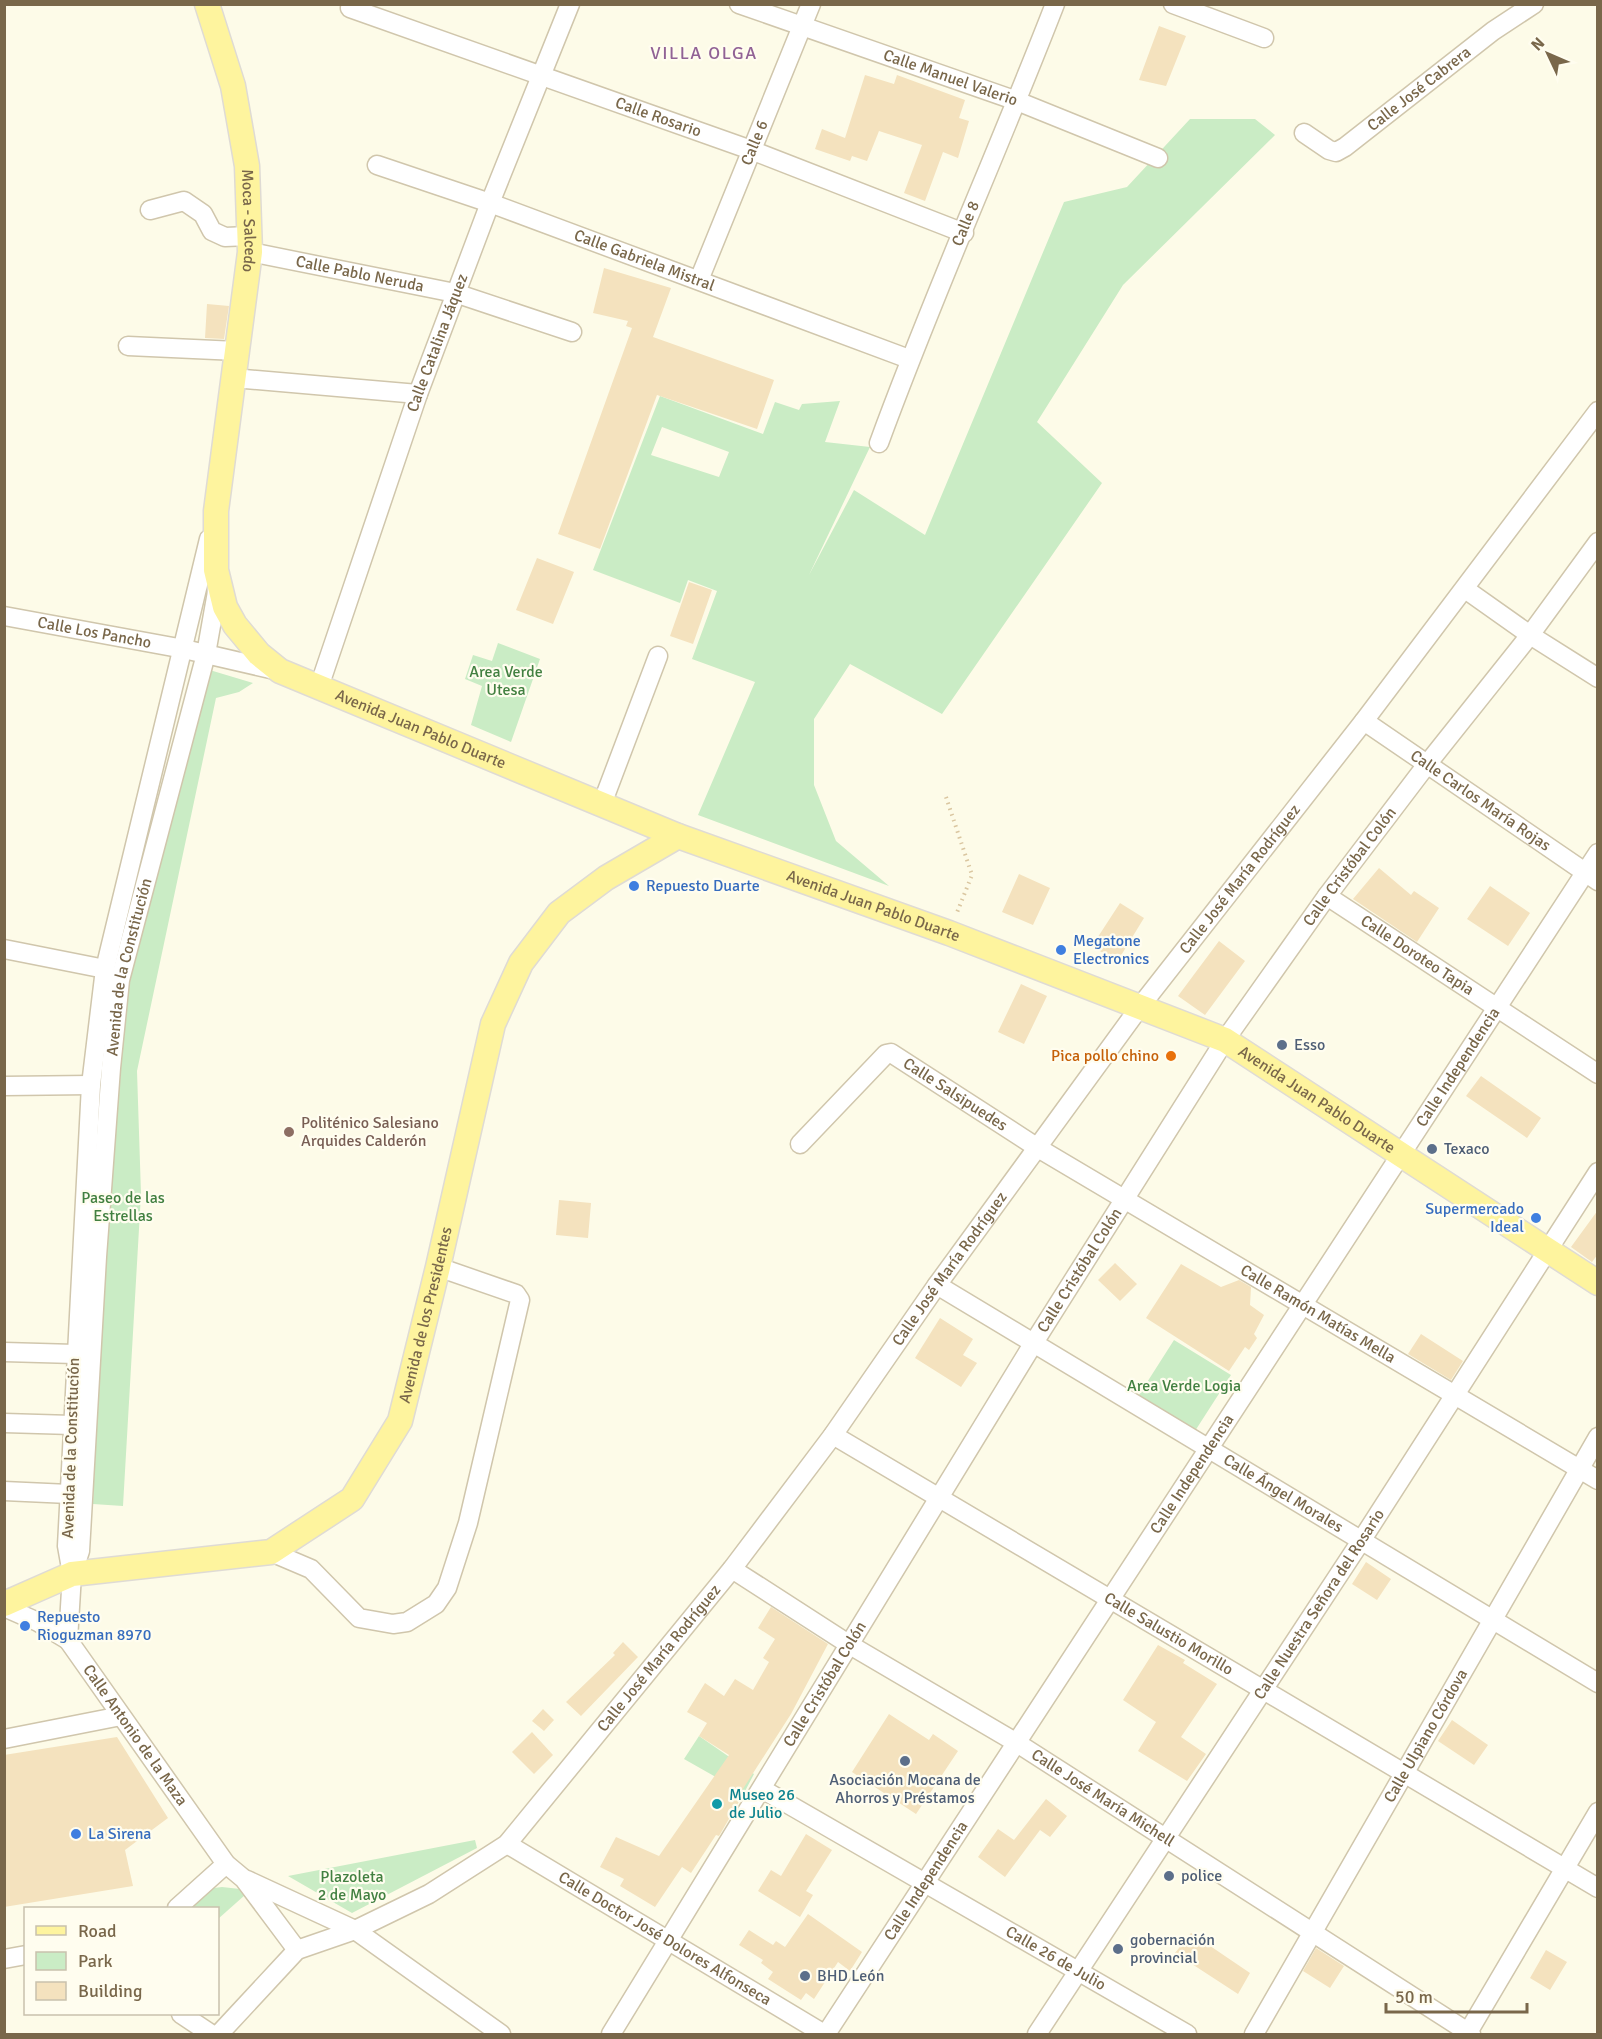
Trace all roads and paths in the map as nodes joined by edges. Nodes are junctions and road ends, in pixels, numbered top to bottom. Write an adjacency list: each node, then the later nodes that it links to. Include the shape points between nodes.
1 (207, 4): 20 (main road, Moca - Salcedo, via 233,86 247,166)
2 (570, 4): 11 (street, Calle Catalina Jáquez)
3 (739, 4): 9 (street, Calle Manuel Valerio)
4 (811, 4): 9 (street, Calle 6)
5 (1055, 4): 12 (street, Calle 8)
6 (1173, 4): 10 (street)
7 (1534, 4): 13 (street, Calle José Cabrera, via 1493,31 1345,147 1336,152 1329,150)
8 (350, 8): 11 (street, Calle Rosario)
9 (802, 25): 12 (street, Calle Manuel Valerio); 14 (street, Calle 6)
10 (1264, 38)
11 (540, 77): 14 (street, Calle Rosario); 17 (street, Calle Catalina Jáquez)
12 (1017, 101): 15 (street, Calle Manuel Valerio); 19 (street, Calle 8)
13 (1304, 134)
14 (751, 150): 19 (street, Calle Rosario); 21 (street, Calle 6)
15 (1158, 158)
16 (377, 165): 17 (street, Calle Gabriela Mistral)
17 (490, 203): 21 (street, Calle Gabriela Mistral); 22 (street, Calle Catalina Jáquez)
18 (150, 210): 20 (street, Calle Pablo Neruda, via 184,201 203,214 212,231)
19 (964, 233): 26 (street, Calle 8)
20 (249, 244): 22 (street, Calle Pablo Neruda); 25 (main road, Moca - Salcedo)
21 (699, 280): 26 (street, Calle Gabriela Mistral)
22 (455, 292): 23 (street, Calle Pablo Neruda); 28 (street, Calle Catalina Jáquez)
23 (572, 332)
24 (128, 346): 25 (street)
25 (237, 351): 27 (main road, Moca - Salcedo)
26 (909, 359): 30 (street, Calle 8)
27 (233, 378): 28 (street); 31 (main road, Moca - Salcedo)
28 (418, 394): 42 (street, Calle Catalina Jáquez)
29 (1598, 411): 34 (street, Calle José María Rodríguez)
30 (879, 443)
31 (216, 510): 33 (main road, Avenida Juan Pablo Duarte); 37 (street, Avenida de la Constitución)
32 (1598, 542): 36 (street, Calle Cristóbal Colón)
33 (218, 583): 38 (street, Avenida de la Constitución); 40 (main road, Avenida Juan Pablo Duarte, via 235,625 259,654)
34 (1465, 590): 36 (street); 43 (street, Calle José María Rodríguez)
35 (4, 616): 37 (street, Calle Los Pancho)
36 (1530, 635): 41 (street); 44 (street, Calle Cristóbal Colón)
37 (184, 649): 38 (street, Calle Los Pancho); 53 (street, Avenida de la Constitución)
38 (206, 654): 40 (street, Calle Los Pancho); 87 (street, Avenida de la Constitución, via 120,980 97,1257 80,1551)
39 (658, 656): 46 (street)
40 (280, 671): 42 (main road, Avenida Juan Pablo Duarte)
41 (1598, 678)
42 (319, 687): 46 (main road, Avenida Juan Pablo Duarte)
43 (1364, 721): 44 (street, Calle Carlos María Rojas); 55 (street, Calle José María Rodríguez)
44 (1428, 763): 49 (street, Calle Carlos María Rojas); 50 (street, Calle Cristóbal Colón)
45 (946, 797): 51 (path, via 972,875)
46 (602, 804): 47 (main road, Avenida Juan Pablo Duarte)
47 (678, 836): 51 (main road, Avenida Juan Pablo Duarte); 66 (main road, Avenida de los Presidentes, via 606,878 559,913 521,963 493,1024)
48 (1598, 853): 49 (street, Calle Independencia)
49 (1591, 877): 54 (street, Calle Independencia)
50 (1327, 896): 54 (street, Calle Doroteo Tapia); 56 (street, Calle Cristóbal Colón)
51 (949, 933): 55 (main road, Avenida Juan Pablo Duarte)
52 (4, 949): 53 (street)
53 (105, 969): 58 (street, Avenida de la Constitución)
54 (1497, 1007): 57 (street, Calle Doroteo Tapia); 62 (street, Calle Independencia)
55 (1139, 1008): 56 (main road, Avenida Juan Pablo Duarte); 61 (street, Calle José María Rodríguez)
56 (1225, 1040): 62 (main road, Avenida Juan Pablo Duarte); 64 (street, Calle Cristóbal Colón)
57 (1598, 1074)
58 (91, 1085): 59 (street); 72 (street, Avenida de la Constitución)
59 (4, 1086)
60 (800, 1144): 61 (street, Calle Salsipuedes, via 890,1053)
61 (1038, 1148): 64 (street, Calle Ramón Matías Mella); 68 (street, Calle José María Rodríguez)
62 (1401, 1154): 65 (main road, Avenida Juan Pablo Duarte); 69 (street, Calle Independencia)
63 (1598, 1172): 65 (street, Calle Nuestra Señora del Rosario)
64 (1125, 1200): 69 (street, Calle Ramón Matías Mella); 70 (street, Calle Cristóbal Colón)
65 (1546, 1251): 67 (main road, Avenida Juan Pablo Duarte); 73 (street, Calle Nuestra Señora del Rosario)
66 (438, 1267): 85 (main road, Avenida de los Presidentes, via 400,1421 352,1499); 85 (street, via 516,1294 520,1300 468,1522 444,1593 429,1610 407,1622 393,1624 359,1618 311,1569)
67 (1598, 1283)
68 (937, 1285): 70 (street, Calle Ángel Morales); 76 (street, Calle José María Rodríguez)
69 (1302, 1305): 73 (street, Calle Ramón Matías Mella); 78 (street, Calle Independencia)
70 (1033, 1344): 78 (street, Calle Ángel Morales); 83 (street, Calle Cristóbal Colón)
71 (4, 1352): 72 (street)
72 (75, 1354): 75 (street, Avenida de la Constitución)
73 (1453, 1396): 79 (street, Calle Ramón Matías Mella); 84 (street, Calle Nuestra Señora del Rosario)
74 (4, 1423): 75 (street)
75 (72, 1425): 82 (street, Avenida de la Constitución)
76 (833, 1435): 83 (street, Calle Salustio Morillo); 86 (street, Calle José María Rodríguez)
77 (1598, 1437): 79 (street, Calle Ulpiano Córdova)
78 (1209, 1449): 84 (street, Calle Ángel Morales); 88 (street, Calle Independencia)
79 (1579, 1469): 80 (street, Calle Ramón Matías Mella); 90 (street, Calle Ulpiano Córdova)
80 (1598, 1480)
81 (4, 1491): 82 (street)
82 (69, 1494): 87 (street, Avenida de la Constitución, via 67,1546)
83 (937, 1499): 88 (street, Calle Salustio Morillo); 92 (street, Calle Cristóbal Colón)
84 (1361, 1541): 90 (street, Calle Ángel Morales); 94 (street, Calle Nuestra Señora del Rosario)
85 (271, 1552): 87 (main road, Avenida de los Presidentes)
86 (732, 1569): 92 (street, Calle José María Michell); 102 (street, Calle José María Rodríguez)
87 (72, 1574): 89 (main road, Avenida de los Presidentes); 91 (street)
88 (1111, 1599): 94 (street, Calle Salustio Morillo); 97 (street, Calle Independencia)
89 (4, 1605): 91 (street)
90 (1492, 1620): 93 (street, Calle Ángel Morales); 98 (street, Calle Ulpiano Córdova)
91 (68, 1640): 95 (street, Calle Antonio de la Maza)
92 (850, 1645): 97 (street, Calle José María Michell); 99 (street, Calle Cristóbal Colón)
93 (1598, 1683)
94 (1263, 1690): 98 (street, Calle Salustio Morillo); 101 (street, Calle Nuestra Señora del Rosario)
95 (121, 1716): 96 (street); 103 (street, Calle Antonio de la Maza)
96 (4, 1738)
97 (1017, 1743): 101 (street, Calle José María Michell); 106 (street, Calle Independencia)
98 (1404, 1773): 104 (street, Calle Salustio Morillo); 110 (street, Calle Ulpiano Córdova)
99 (762, 1790): 106 (street, Calle 26 de Julio); 111 (street, Calle Cristóbal Colón)
100 (1598, 1812): 104 (street)
101 (1166, 1838): 110 (street, Calle José María Michell); 115 (street, Calle Nuestra Señora del Rosario)
102 (507, 1844): 109 (street, Calle José María Rodríguez, via 429,1894); 111 (street, Calle Doctor José Dolores Alfonseca)
103 (226, 1864): 105 (street, Calle Antonio de la Maza); 108 (street)
104 (1564, 1868): 107 (street, Calle Salustio Morillo); 125 (street)
105 (244, 1879): 109 (street, Calle Antonio de la Maza); 112 (street, Calle Antonio de la Maza)
106 (925, 1884): 115 (street, Calle 26 de Julio); 121 (street, Calle Independencia)
107 (1598, 1888)
108 (178, 1907)
109 (355, 1930): 112 (street, Calle José María Rodríguez); 119 (street, Calle Antonio de la Maza)
110 (1313, 1933): 124 (street, Calle Ulpiano Córdova); 125 (street, Calle José María Michell)
111 (667, 1940): 120 (street, Calle Cristóbal Colón); 121 (street, Calle Doctor José Dolores Alfonseca)
112 (297, 1950): 118 (street, Calle José María Rodríguez)
113 (24, 1955): 114 (street)
114 (4, 1959)
115 (1078, 1972): 122 (street, Calle Nuestra Señora del Rosario); 123 (street, Calle 26 de Julio)
116 (184, 2015): 117 (street)
117 (211, 2034)
118 (219, 2034)
119 (501, 2034)
120 (611, 2034)
121 (825, 2034)
122 (1037, 2034)
123 (1187, 2034)
124 (1254, 2034)
125 (1469, 2034)

